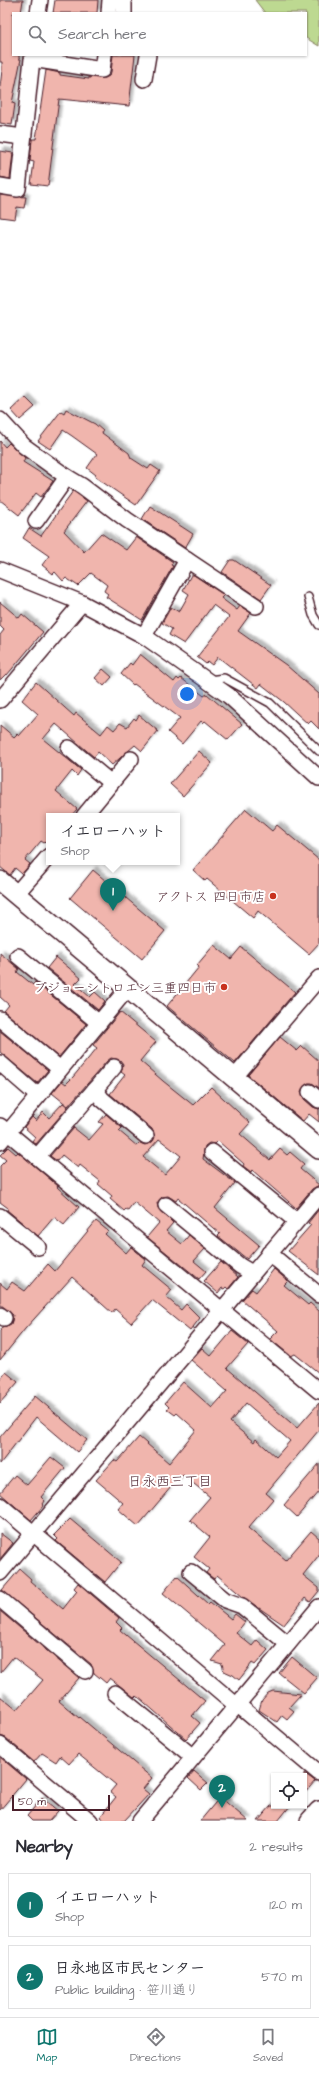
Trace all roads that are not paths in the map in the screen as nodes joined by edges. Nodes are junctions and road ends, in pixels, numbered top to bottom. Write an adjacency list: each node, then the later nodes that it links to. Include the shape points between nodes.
1 (40, 0): 4 (street)
2 (110, 0): 5 (street)
3 (124, 0): 6 (street)
4 (38, 12)
5 (109, 12)
6 (124, 12)
7 (104, 56): 9 (street, via 102,70)
8 (148, 56): 10 (street)
9 (32, 57): 12 (street)
10 (144, 79)
11 (0, 134): 12 (street)
12 (23, 137): 13 (street, via 18,189)
13 (0, 186)
14 (0, 420): 15 (street, via 24,446)
15 (67, 477): 16 (street); 17 (street)
16 (36, 521)
17 (187, 560): 21 (street); 23 (street)
18 (0, 570): 20 (street)
19 (308, 596): 22 (lane, via 313,615)
20 (82, 604): 23 (street); 25 (street)
21 (256, 606)
22 (319, 625)
23 (144, 636): 24 (street)
24 (209, 680): 27 (lane, via 224,678 270,703); 29 (street)
25 (0, 700)
26 (69, 748): 30 (street)
27 (319, 751)
28 (131, 759): 30 (street)
29 (319, 778)
30 (111, 783): 31 (street)
31 (86, 813)
32 (46, 859): 34 (street)
33 (0, 881): 34 (street)
34 (16, 894): 37 (street)
35 (18, 956): 39 (street)
36 (319, 978): 43 (street)
37 (128, 988): 39 (street); 43 (street)
38 (0, 1019): 42 (street)
39 (98, 1023): 42 (street)
40 (0, 1064): 45 (street)
41 (114, 1067): 44 (street)
42 (60, 1069): 45 (street)
43 (234, 1078): 48 (street)
44 (95, 1089): 47 (street); 50 (street)
45 (38, 1096): 46 (street)
46 (3, 1134): 50 (street)
47 (146, 1136)
48 (319, 1149)
49 (212, 1152): 54 (street)
50 (37, 1157): 59 (street)
51 (319, 1194): 54 (street)
52 (166, 1206): 57 (street)
53 (0, 1216): 55 (street)
54 (296, 1221): 56 (street)
55 (38, 1247)
56 (269, 1253): 57 (street); 58 (street)
57 (252, 1273): 59 (street)
58 (319, 1295)
59 (220, 1309): 60 (street); 62 (street)
60 (319, 1392)
61 (0, 1505): 62 (street)
62 (33, 1533): 64 (street); 70 (street)
63 (190, 1572): 67 (street, via 225,1600 242,1606)
64 (0, 1573)
65 (0, 1599): 68 (street)
66 (319, 1607): 67 (street)
67 (288, 1644): 70 (street)
68 (84, 1671)
69 (115, 1693): 72 (street)
70 (236, 1704): 72 (street); 73 (street)
71 (0, 1746): 75 (street)
72 (193, 1757): 76 (street)
73 (319, 1773)
74 (319, 1810): 77 (street)
75 (90, 1821)
76 (140, 1821)
77 (310, 1821)

